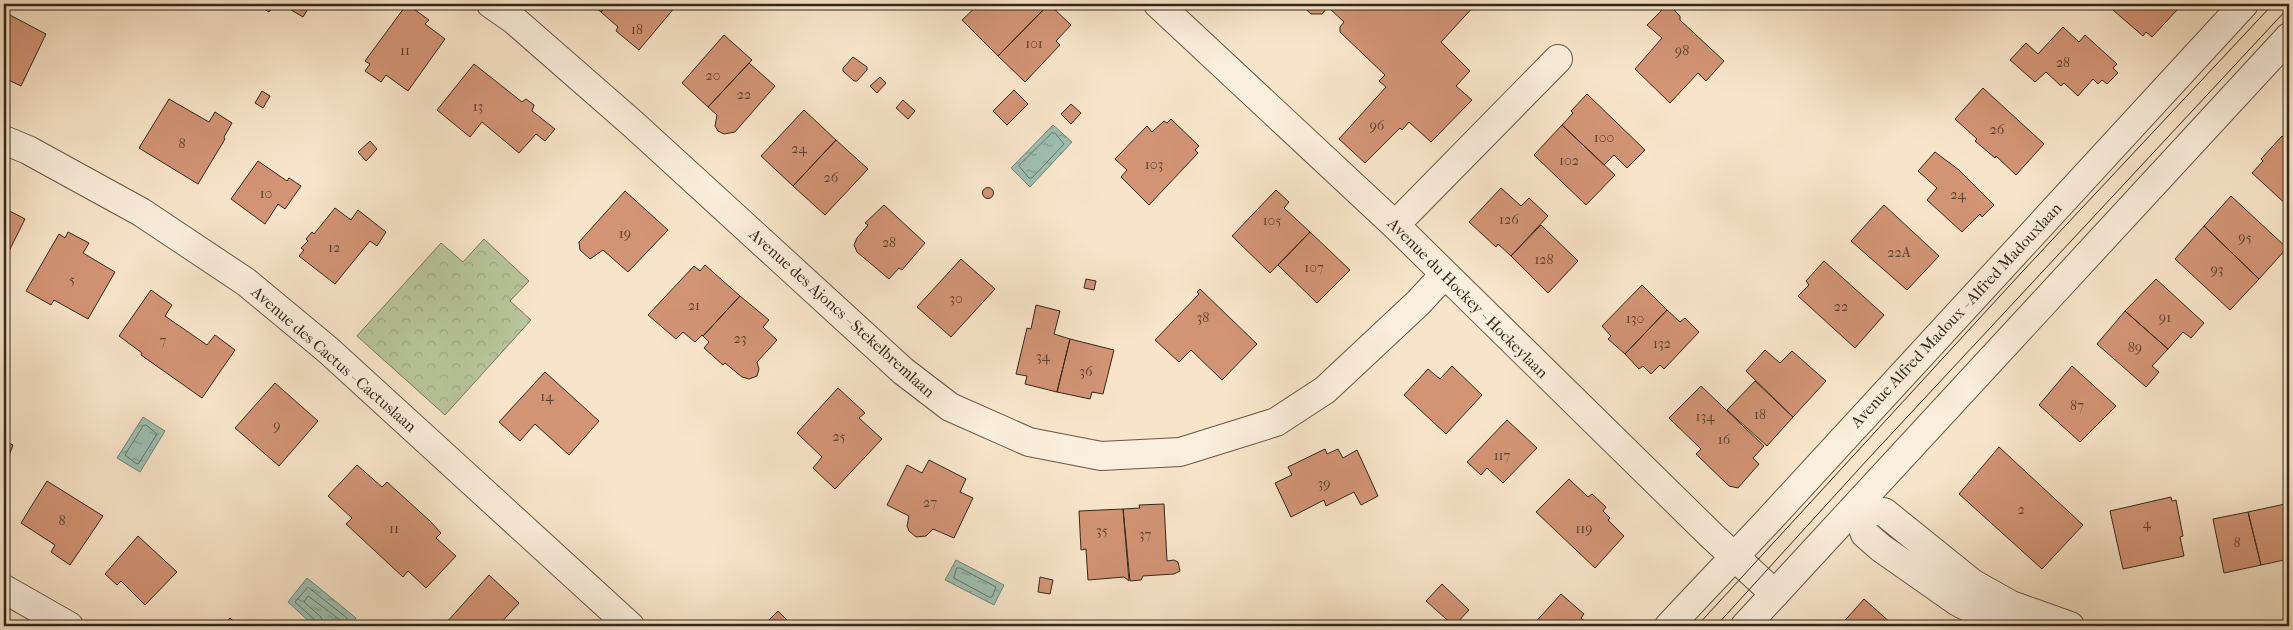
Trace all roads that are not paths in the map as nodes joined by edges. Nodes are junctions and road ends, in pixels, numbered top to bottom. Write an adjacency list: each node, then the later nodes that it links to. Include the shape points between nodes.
1 (491, 4): 8 (street, Avenue des Ajoncs - Stekelbremlaan, via 514,20 633,124 903,371 950,408 1030,442 1101,456 1180,452 1276,422 1325,390)
2 (1158, 4): 7 (street, Avenue du Hockey - Hockeylaan)
3 (2244, 4): 10 (street, Avenue Alfred Madoux - Alfred Madouxlaan)
4 (2289, 37): 9 (street)
5 (1558, 59): 7 (street)
6 (4, 140): 14 (street, Avenue des Cactus - Cactuslaan, via 141,212 246,282 335,356)
7 (1395, 226): 8 (street, Avenue du Hockey - Hockeylaan)
8 (1444, 275): 10 (street, Avenue du Hockey - Hockeylaan)
9 (1855, 508): 12 (street); 17 (street, via 1865,534 1881,548 1958,602); 18 (street, via 1884,512 1972,582 2011,605)
10 (1734, 557): 12 (street, Avenue du Hockey - Hockeylaan); 15 (street, Avenue Alfred Madoux - Alfred Madouxlaan)
11 (4, 589): 13 (street)
12 (1775, 594): 16 (street)
13 (69, 626)
14 (630, 626)
15 (1668, 626)
16 (1745, 626)
17 (2006, 626)
18 (2070, 626)

